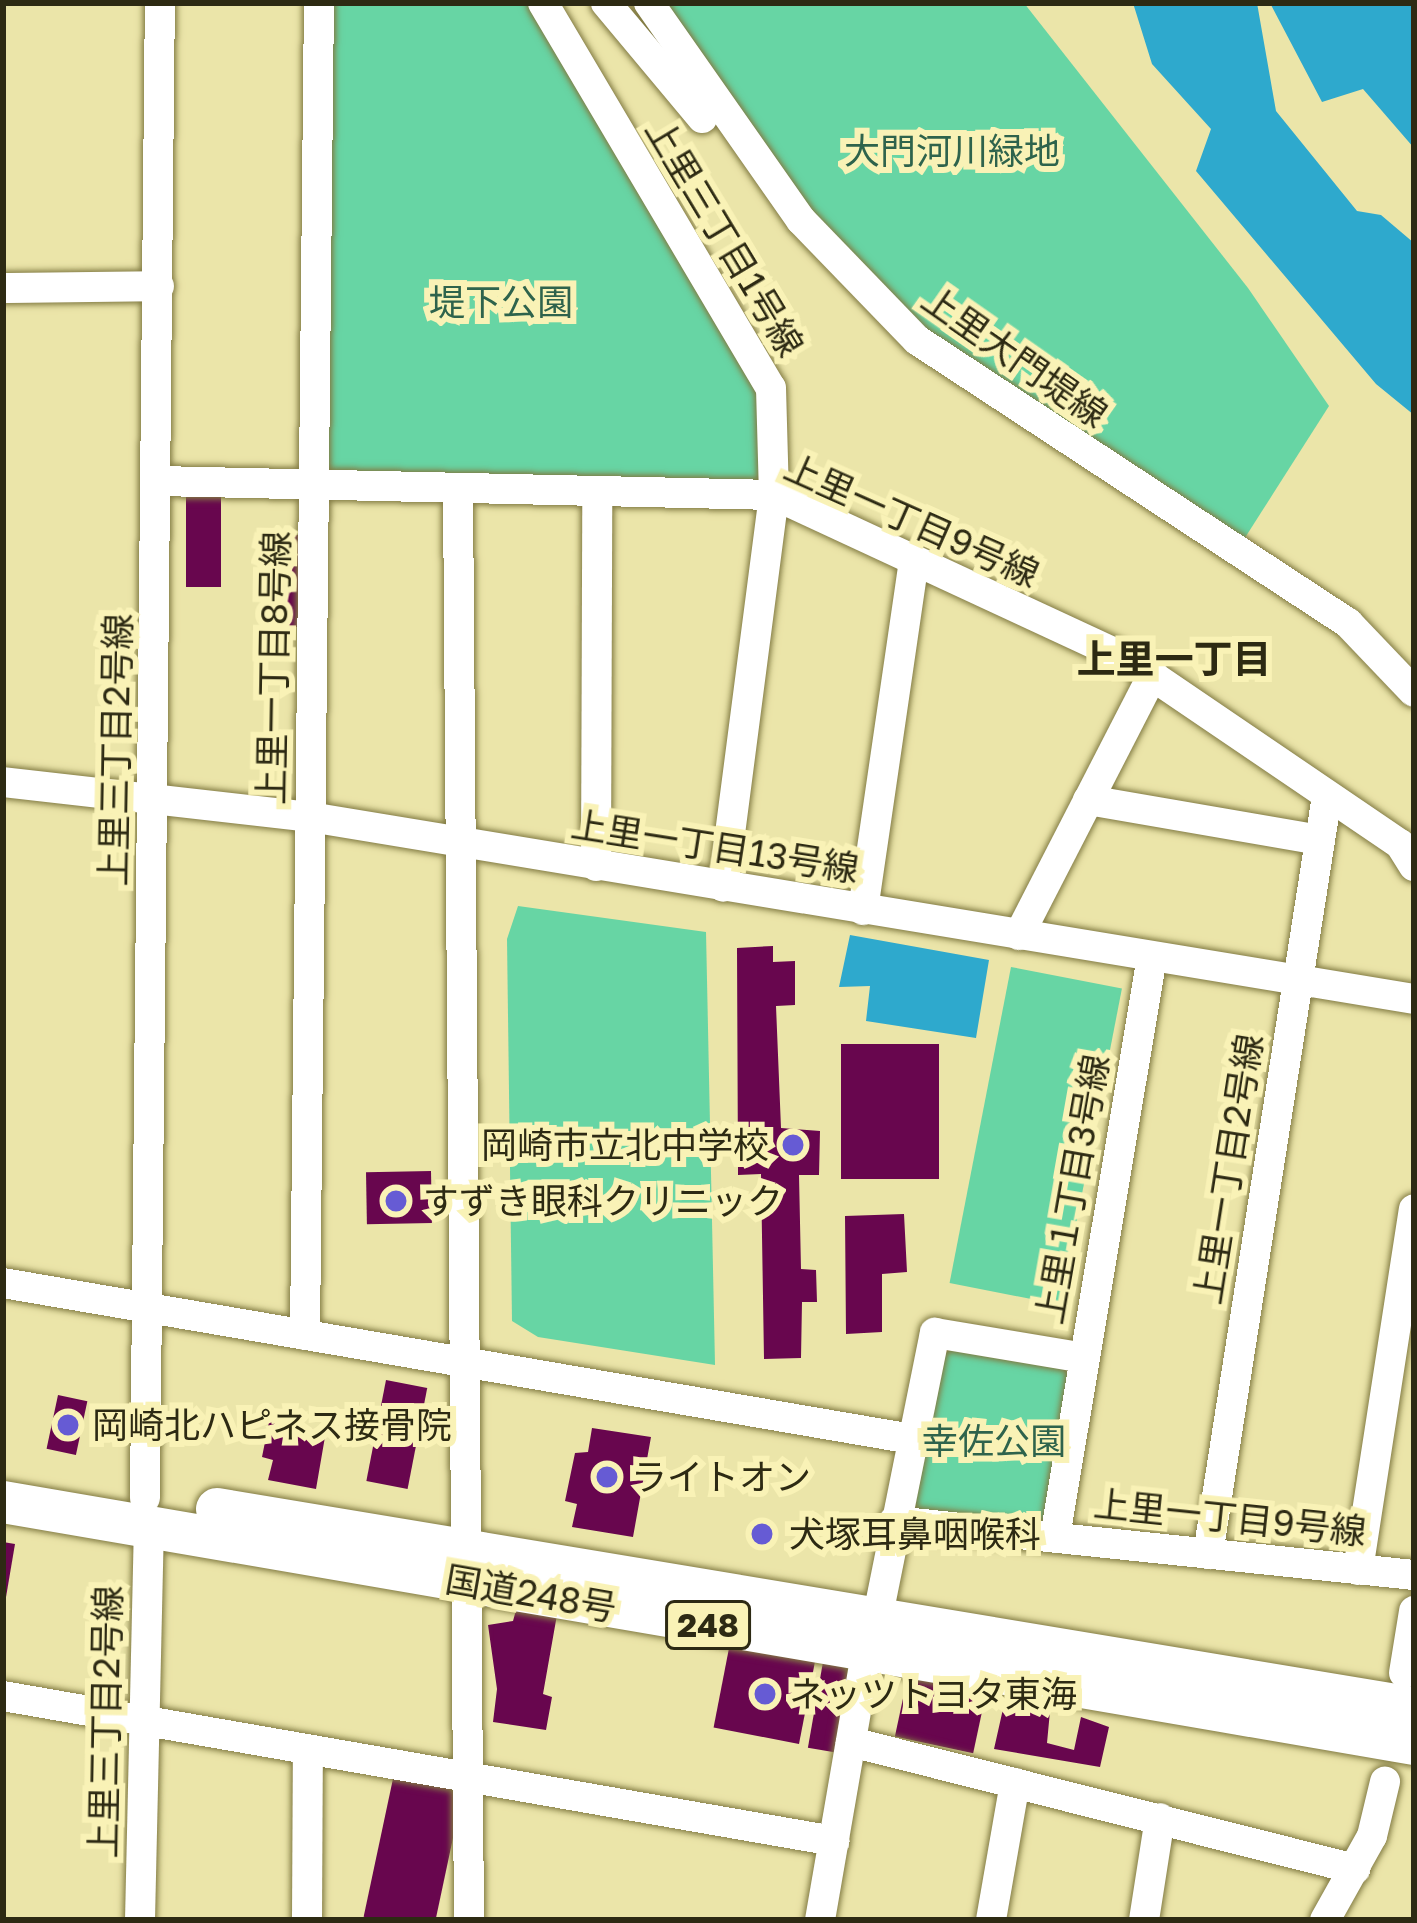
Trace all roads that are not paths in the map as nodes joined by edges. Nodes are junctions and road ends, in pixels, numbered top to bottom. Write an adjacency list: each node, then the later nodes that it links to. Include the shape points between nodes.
1 (160, 3): 7 (street, 上里三丁目2号線)
2 (319, 3): 10 (street, 上里一丁目8号線)
3 (543, 3): 13 (street, 上里三丁目1号線, via 771,388)
4 (606, 3): 6 (street, via 721,141)
5 (649, 3): 6 (street, 上里大門堤線)
6 (752, 153): 16 (street, 上里大門堤線, via 850,277 917,340 1348,622)
7 (159, 286): 8 (street); 9 (street, 上里三丁目2号線)
8 (3, 288)
9 (158, 481): 10 (street, 上里一丁目9号線); 18 (street, 上里三丁目2号線)
10 (315, 489): 11 (street, 上里一丁目9号線); 21 (street, 上里一丁目8号線)
11 (458, 491): 12 (street, 上里一丁目9号線); 23 (street)
12 (597, 492): 13 (street, 上里一丁目9号線); 24 (street)
13 (774, 495): 14 (street, 上里一丁目9号線); 26 (street, 上里三丁目1号線)
14 (914, 561): 15 (street, 上里一丁目9号線); 27 (street)
15 (1153, 674): 19 (street, 上里一丁目9号線); 20 (street)
16 (1414, 692)
17 (3, 782): 18 (street, 上里一丁目13号線)
18 (152, 794): 21 (street, 上里一丁目13号線); 34 (street, 上里三丁目2号線)
19 (1327, 796): 22 (street, 上里一丁目2号線); 25 (street, 上里一丁目9号線, via 1400,844)
20 (1088, 800): 22 (street); 28 (street)
21 (310, 817): 23 (street, 上里一丁目13号線); 35 (street, 上里一丁目8号線)
22 (1319, 839): 30 (street, 上里一丁目2号線)
23 (463, 844): 24 (street, 上里一丁目13号線); 37 (street)
24 (596, 866): 26 (street, 上里一丁目13号線)
25 (1414, 866)
26 (723, 887): 27 (street, 上里一丁目13号線)
27 (863, 910): 28 (street, 上里一丁目13号線)
28 (1019, 935): 29 (street, 上里一丁目13号線)
29 (1152, 957): 30 (street, 上里一丁目13号線); 36 (street, 上里１丁目3号線)
30 (1298, 979): 31 (street, 上里一丁目13号線); 44 (street, 上里一丁目2号線)
31 (1414, 999)
32 (1414, 1209): 46 (street)
33 (3, 1283): 34 (street)
34 (146, 1307): 35 (street); 41 (street, 上里三丁目2号線)
35 (304, 1335): 37 (street)
36 (1084, 1358): 38 (street, 上里１丁目3号線, via 935,1333); 43 (street)
37 (469, 1363): 38 (street); 45 (street)
38 (912, 1438): 42 (street, 上里１丁目3号線)
39 (3, 1472): 41 (highway, 国道248号 / 248)
40 (3, 1502): 41 (highway, 国道248号 / 248)
41 (147, 1512): 45 (highway, 国道248号 / 248); 52 (street, 上里三丁目2号線)
42 (894, 1522): 43 (street, 上里一丁目9号線); 49 (street, 上里１丁目3号線)
43 (1055, 1538): 44 (street, 上里一丁目9号線)
44 (1208, 1554): 46 (street, 上里一丁目9号線)
45 (470, 1566): 49 (highway, 国道248号 / 248); 56 (street)
46 (1358, 1570): 47 (street, 上里一丁目9号線)
47 (1414, 1576)
48 (1414, 1611): 50 (street)
49 (872, 1634): 50 (highway, 国道248号 / 248); 53 (street, 上里１丁目3号線); 54 (highway, 国道248号 / 248)
50 (1409, 1690)
51 (3, 1696): 52 (street)
52 (146, 1722): 55 (street); 62 (street, 上里三丁目2号線)
53 (851, 1742): 58 (street); 60 (street, 上里１丁目3号線)
54 (1414, 1744)
55 (308, 1750): 56 (street); 63 (street)
56 (471, 1776): 60 (street); 64 (street)
57 (1385, 1782): 61 (street)
58 (1015, 1783): 59 (street); 66 (street)
59 (1160, 1818): 61 (street); 67 (street)
60 (834, 1840): 65 (street, 上里１丁目3号線)
61 (1355, 1869): 68 (street)
62 (140, 1920)
63 (307, 1920)
64 (469, 1920)
65 (820, 1920)
66 (992, 1920)
67 (1144, 1920)
68 (1325, 1920)

